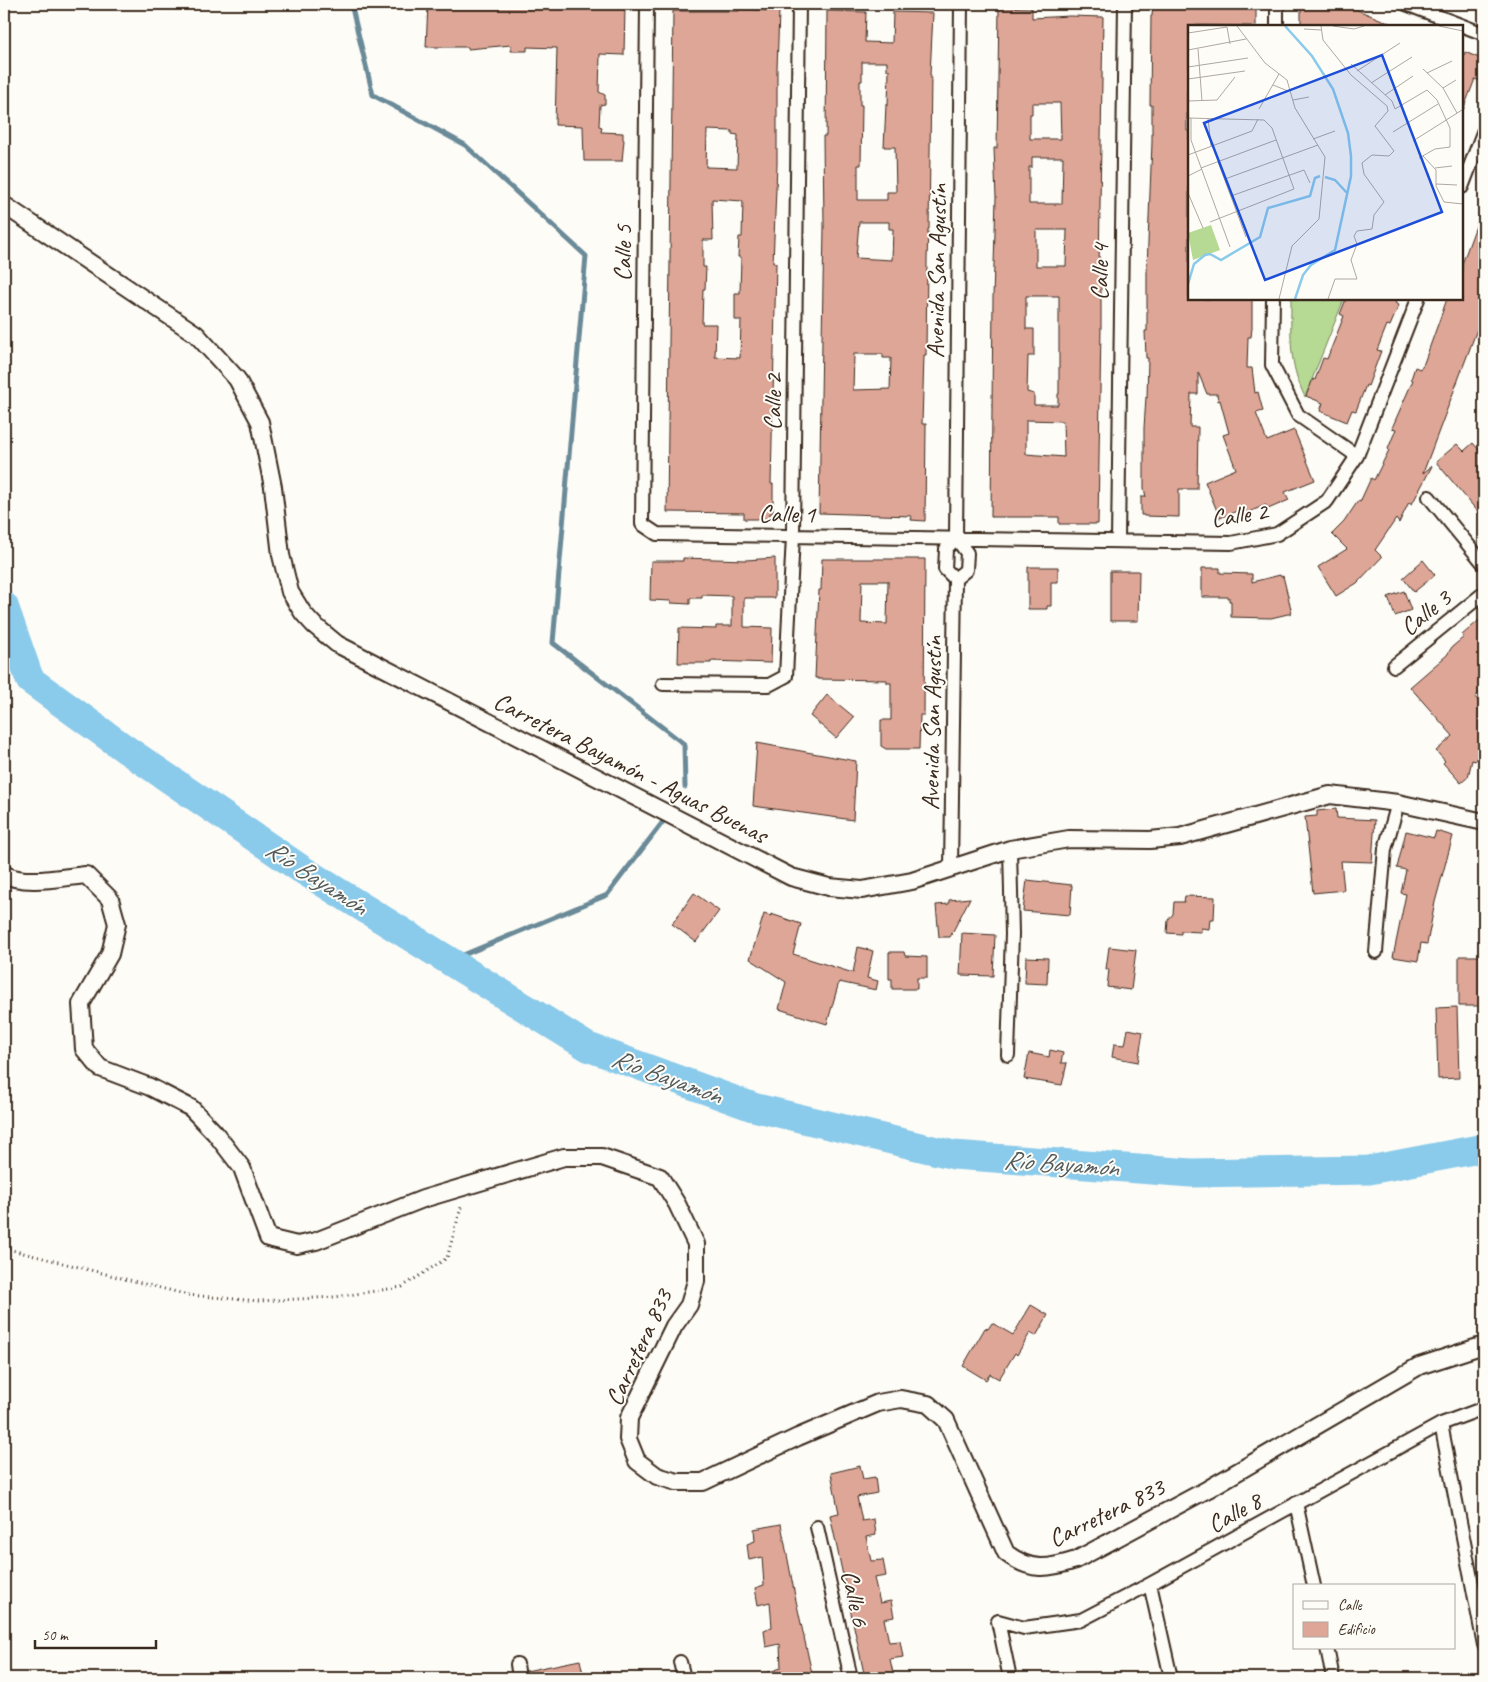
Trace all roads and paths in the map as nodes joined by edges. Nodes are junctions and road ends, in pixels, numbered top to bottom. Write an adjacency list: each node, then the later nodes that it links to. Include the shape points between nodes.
1 (647, 4): 18 (street, Calle 5)
2 (799, 4): 19 (street, Calle 2)
3 (961, 4): 20 (street, Avenida San Agustín)
4 (1126, 4): 21 (street, Calle 4)
5 (1277, 4): 7 (street)
6 (1406, 4): 8 (street)
7 (1277, 25)
8 (1461, 25)
9 (1463, 26): 10 (street)
10 (1484, 34)
11 (1484, 130): 12 (street)
12 (1463, 184)
13 (4, 205): 30 (street, Carretera Bayamón - Aguas Buenas, via 196,334 236,378 260,422 290,592 303,613 337,644 791,877 830,887 862,890 912,881)
14 (1273, 300): 16 (street, via 1272,364 1298,415)
15 (1418, 300): 16 (street, Calle 2)
16 (1357, 456): 21 (street, Calle 2, via 1327,501 1277,534 1231,543)
17 (1429, 497): 22 (street)
18 (642, 502): 19 (street, Calle 1, via 642,524 657,534)
19 (793, 536): 20 (street, Calle 1); 26 (street, Calle 2, via 786,676 769,685)
20 (956, 538): 21 (street, Calle 2); 23 (street, Avenida San Agustín, via 946,549 945,569); 23 (street, Avenida San Agustín, via 967,553 966,570)
21 (1118, 541)
22 (1484, 564)
23 (955, 578): 30 (street, Avenida San Agustín)
24 (1484, 593): 25 (street, Calle 3)
25 (1394, 666)
26 (663, 684)
27 (1398, 803): 28 (street, Carretera Bayamón - Aguas Buenas); 29 (street, Carretera Bayamón - Aguas Buenas, via 1330,795 1180,837 1069,839); 32 (street, via 1385,850)
28 (1484, 822)
29 (1010, 849): 30 (street, Carretera Bayamón - Aguas Buenas); 33 (street, via 1012,934)
30 (951, 869)
31 (4, 874): 34 (street, Carretera 833, via 12,879 37,880 86,875 110,899 117,924 110,954 80,1004 84,1049 100,1068 150,1087 191,1108 242,1168 268,1238 297,1245 316,1241 423,1199)
32 (1376, 952)
33 (1008, 1055)
34 (466, 1186): 35 (path, via 447,1258 402,1287 335,1297 259,1302 188,1295); 36 (street, Carretera 833, via 564,1157 602,1157 660,1177 696,1244 696,1281 688,1305 674,1326 630,1418 628,1439 637,1461 657,1476 677,1482 703,1482 878,1403 901,1399 928,1404 946,1420 1006,1553 1018,1562 1035,1567 1054,1567 1076,1560 1208,1489 1419,1366)
35 (4, 1248)
36 (1484, 1345)
37 (1484, 1408): 38 (street, Calle 8)
38 (1441, 1424): 39 (street, Calle 8); 43 (street)
39 (1296, 1503): 41 (street, Calle 8); 42 (street)
40 (817, 1527): 49 (street, Calle 6)
41 (1150, 1584): 50 (street, Calle 8, via 1081,1620 1024,1628 998,1620); 51 (street)
42 (1314, 1584)
43 (1484, 1645)
44 (1327, 1650): 52 (street)
45 (680, 1662): 48 (street)
46 (517, 1664): 47 (street)
47 (519, 1678)
48 (684, 1678)
49 (851, 1678)
50 (1010, 1678)
51 (1171, 1678)
52 (1333, 1678)

